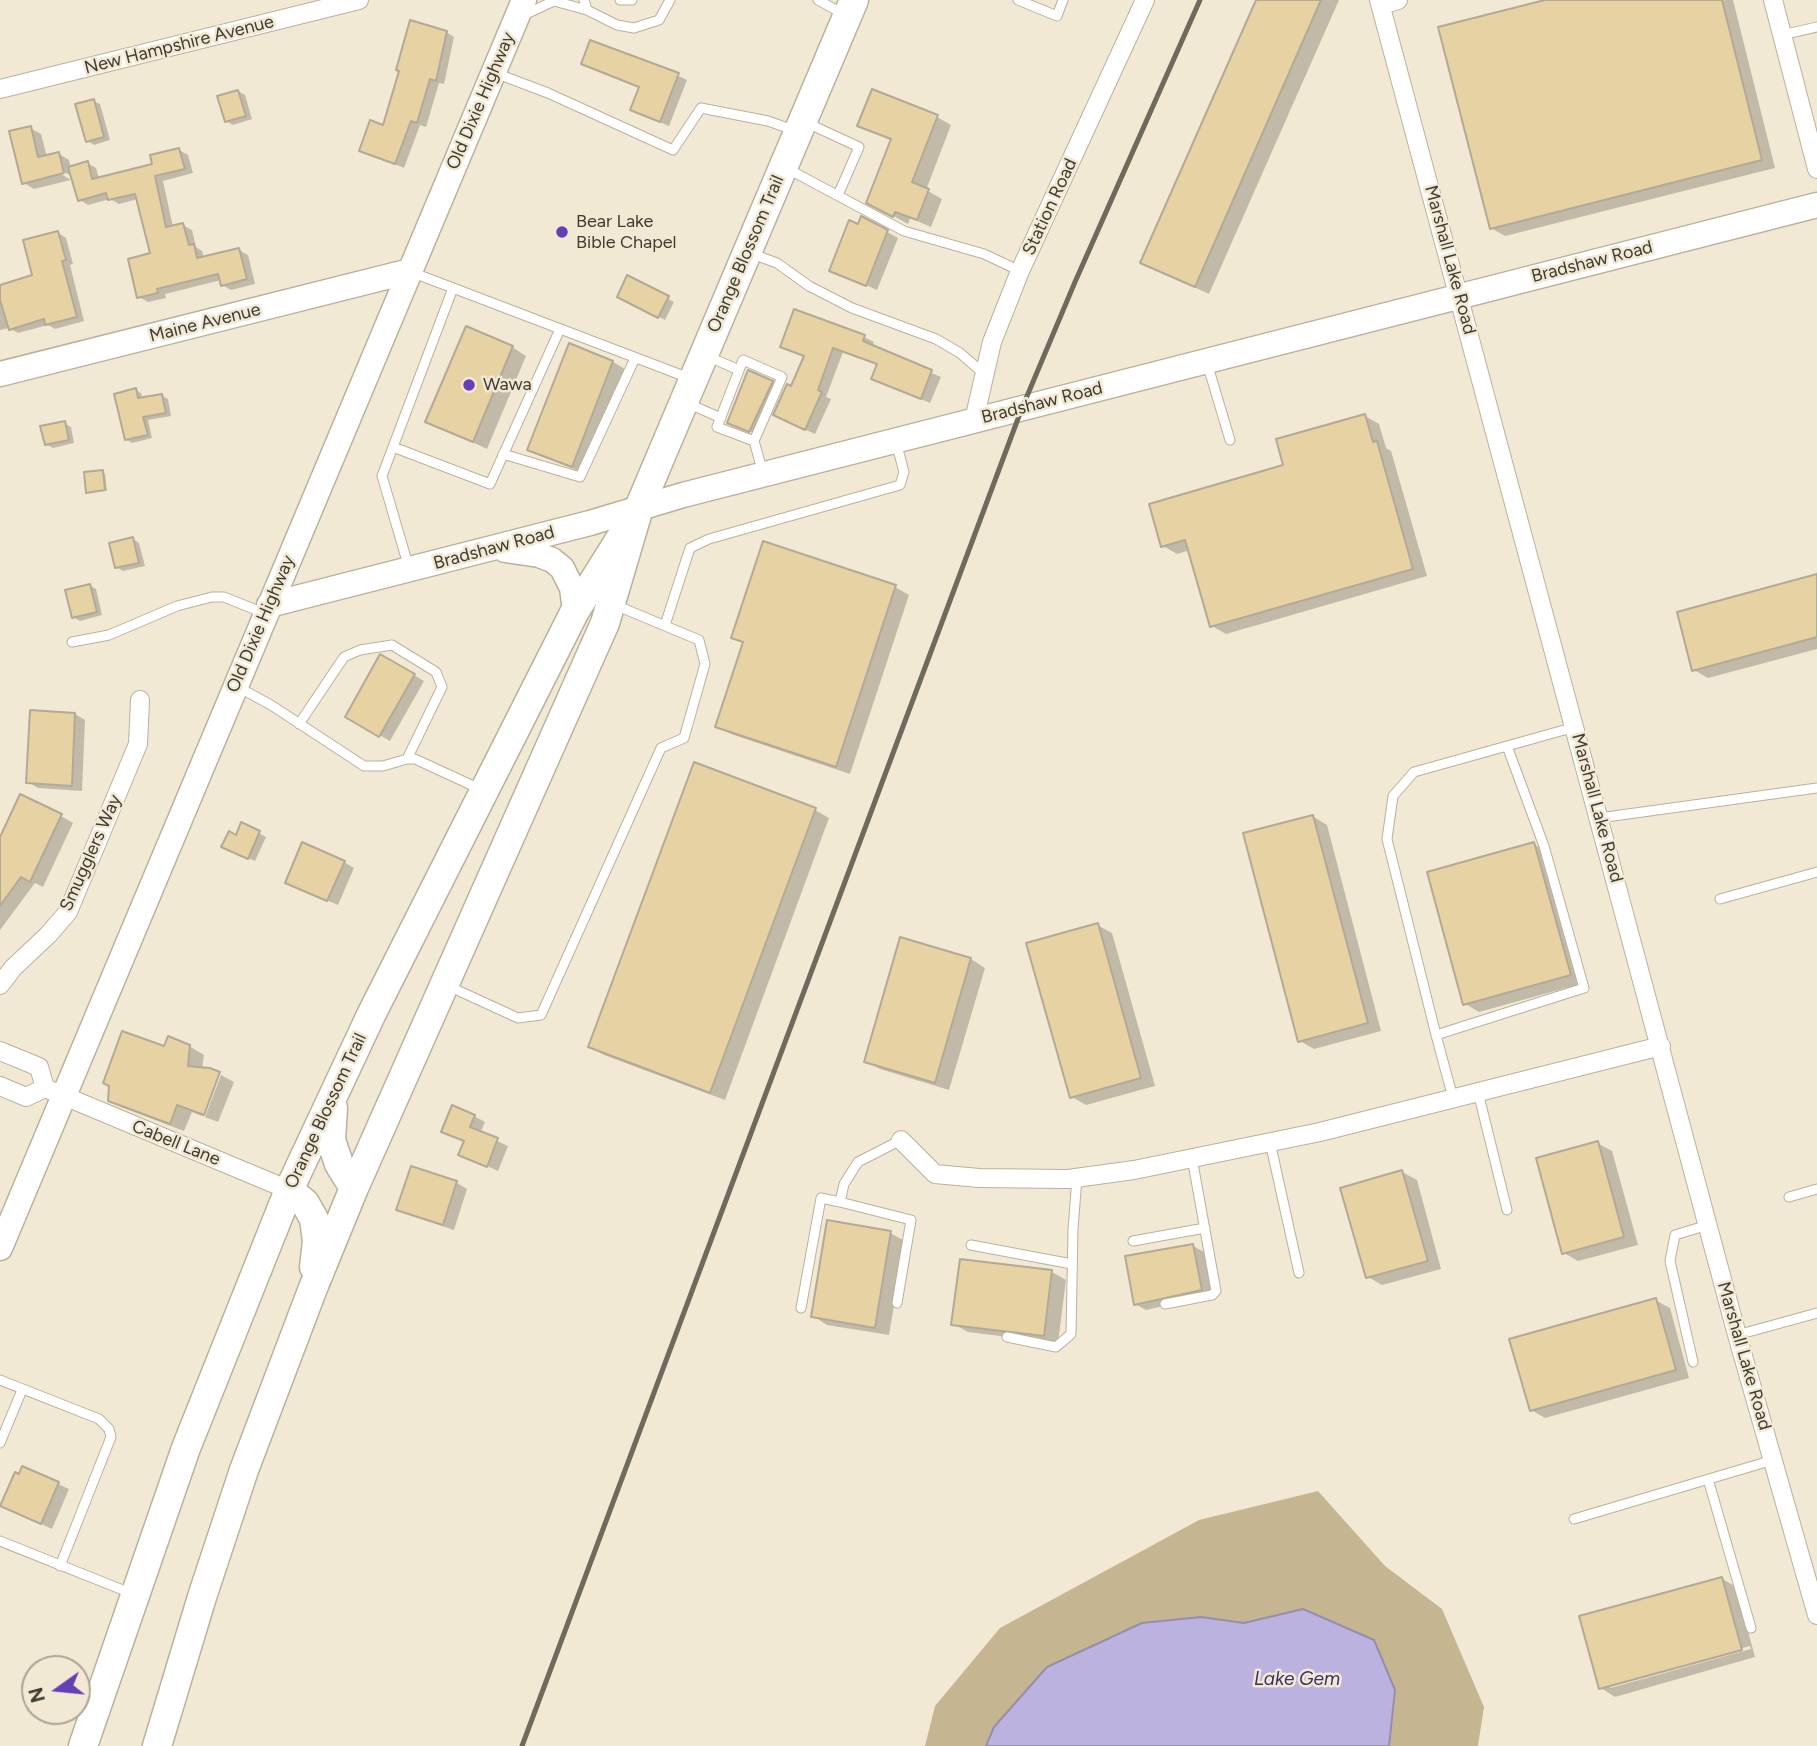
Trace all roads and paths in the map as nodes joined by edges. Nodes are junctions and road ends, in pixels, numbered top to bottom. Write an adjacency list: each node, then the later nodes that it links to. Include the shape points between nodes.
1 (359, 0): 17 (street, New Hampshire Avenue)
2 (620, 0): 3 (lane)
3 (632, 0)
4 (670, 0): 11 (lane, via 659,20 634,28 617,25)
5 (818, 0): 12 (lane)
6 (1018, 0): 7 (lane, via 1057,16)
7 (1063, 0)
8 (1144, 0): 25 (street, Station Road)
9 (1773, 0): 15 (street)
10 (1386, 2): 27 (street, Marshall Lake Road)
11 (586, 5): 13 (lane, via 554,1)
12 (850, 8): 18 (main road, Orange Blossom Trail)
13 (520, 9): 16 (street, Old Dixie Highway)
14 (1817, 27): 15 (lane)
15 (1782, 35): 20 (street)
16 (494, 72): 18 (lane, via 673,150 701,107); 24 (street, Old Dixie Highway)
17 (0, 89)
18 (800, 126): 19 (main road, Orange Blossom Trail); 21 (lane, via 859,147)
19 (783, 167): 21 (lane); 23 (main road, Orange Blossom Trail)
20 (1817, 169)
21 (838, 195): 25 (lane, via 904,230 984,254)
22 (1817, 205): 27 (street, Bradshaw Road)
23 (747, 252): 32 (lane, via 777,262 809,286 852,308 936,339); 34 (main road, Orange Blossom Trail)
24 (410, 271): 26 (lane); 33 (street, Maine Avenue); 47 (street, Old Dixie Highway)
25 (1020, 271): 32 (street, Station Road)
26 (453, 288): 28 (lane); 40 (lane)
27 (1460, 296): 30 (street, Bradshaw Road); 54 (street, Marshall Lake Road)
28 (560, 329): 29 (lane); 41 (lane)
29 (635, 358): 34 (lane); 41 (lane, via 580,477)
30 (1207, 361): 36 (street, Bradshaw Road); 37 (lane)
31 (739, 370): 34 (lane); 35 (lane, via 738,384); 39 (lane, via 743,360 782,377 768,396)
32 (983, 373): 36 (street, Station Road)
33 (0, 374)
34 (694, 379): 35 (lane); 43 (main road, Orange Blossom Trail)
35 (721, 418): 39 (lane, via 718,427)
36 (974, 420): 38 (street, Bradshaw Road)
37 (1230, 440)
38 (895, 441): 42 (street, Bradshaw Road); 49 (lane, via 904,472 900,485 690,548)
39 (754, 442): 42 (lane)
40 (393, 447): 41 (lane, via 490,484); 45 (lane, via 382,476)
41 (503, 454)
42 (763, 475): 43 (street, Bradshaw Road)
43 (639, 508): 44 (street, Bradshaw Road); 46 (main road, Orange Blossom Trail); 48 (main road, Orange Blossom Trail)
44 (494, 548): 45 (street, Bradshaw Road); 48 (street, via 552,560 572,588)
45 (409, 570): 47 (street, Bradshaw Road)
46 (611, 603): 49 (lane); 62 (main road, Orange Blossom Trail)
47 (267, 610): 50 (lane, via 212,597 177,606 109,635); 51 (street, Old Dixie Highway)
48 (575, 611): 58 (main road, Orange Blossom Trail)
49 (664, 625): 62 (lane, via 699,640 705,664 684,738 661,748 541,1015 518,1018)
50 (72, 642)
51 (236, 686): 53 (lane); 68 (street, Old Dixie Highway)
52 (140, 700): 63 (street, Smugglers Way, via 138,744 68,912)
53 (299, 724): 56 (lane, via 364,766); 56 (lane, via 344,657 392,645 436,672 442,687)
54 (1575, 727): 55 (lane); 59 (street, Marshall Lake Road)
55 (1507, 746): 64 (lane, via 1414,772 1394,796 1387,839); 64 (lane, via 1544,846 1584,988)
56 (407, 759): 58 (lane, via 422,761)
57 (1817, 788): 59 (lane)
58 (485, 791): 70 (main road, Orange Blossom Trail)
59 (1599, 818): 65 (street, Marshall Lake Road)
60 (1817, 872): 61 (lane)
61 (1720, 899)
62 (445, 984): 76 (main road, Orange Blossom Trail)
63 (0, 985)
64 (1436, 1035): 71 (lane)
65 (1661, 1046): 69 (street); 82 (street, Marshall Lake Road)
66 (7, 1054): 67 (street); 68 (street, via 39,1067)
67 (1, 1086): 68 (street, via 26,1097)
68 (54, 1092): 78 (street, Cabell Lane); 86 (street, Old Dixie Highway)
69 (1478, 1092): 71 (street); 81 (lane)
70 (333, 1095): 76 (main road, via 331,1140); 78 (main road, Orange Blossom Trail)
71 (1453, 1098): 73 (street)
72 (901, 1140): 75 (street, via 935,1174); 80 (lane, via 858,1162 844,1184)
73 (1270, 1142): 74 (street); 88 (lane)
74 (1192, 1158): 75 (street); 83 (lane)
75 (1077, 1178): 87 (lane)
76 (354, 1188): 89 (main road, Orange Blossom Trail)
77 (1817, 1189): 79 (lane)
78 (289, 1190): 89 (main road, via 305,1203 314,1219); 105 (main road, Orange Blossom Trail, via 186,1448)
79 (1789, 1197)
80 (840, 1202): 90 (lane, via 911,1220); 92 (lane, via 821,1198)
81 (1507, 1210)
82 (1708, 1225): 94 (street, Marshall Lake Road); 96 (lane, via 1675,1235 1670,1261)
83 (1205, 1228): 84 (lane); 91 (lane, via 1216,1291)
84 (1133, 1241)
85 (971, 1245): 87 (lane)
86 (0, 1248)
87 (1072, 1264): 95 (lane, via 1071,1334 1056,1346)
88 (1299, 1273)
89 (313, 1287): 109 (main road, Orange Blossom Trail, via 244,1470)
90 (897, 1303)
91 (1165, 1304)
92 (801, 1308)
93 (1817, 1312): 94 (lane)
94 (1737, 1335): 100 (street, Marshall Lake Road)
95 (1007, 1337)
96 (1693, 1362)
97 (0, 1381): 98 (lane)
98 (22, 1390): 99 (lane); 104 (lane, via 99,1419 111,1437)
99 (0, 1443)
100 (1773, 1460): 101 (lane); 106 (street, Marshall Lake Road)
101 (1708, 1479): 102 (lane); 107 (lane)
102 (1574, 1519)
103 (0, 1541): 104 (lane)
104 (60, 1566): 105 (lane)
105 (135, 1595): 108 (main road, Orange Blossom Trail)
106 (1817, 1615)
107 (1751, 1628)
108 (83, 1746)
109 (157, 1746)

